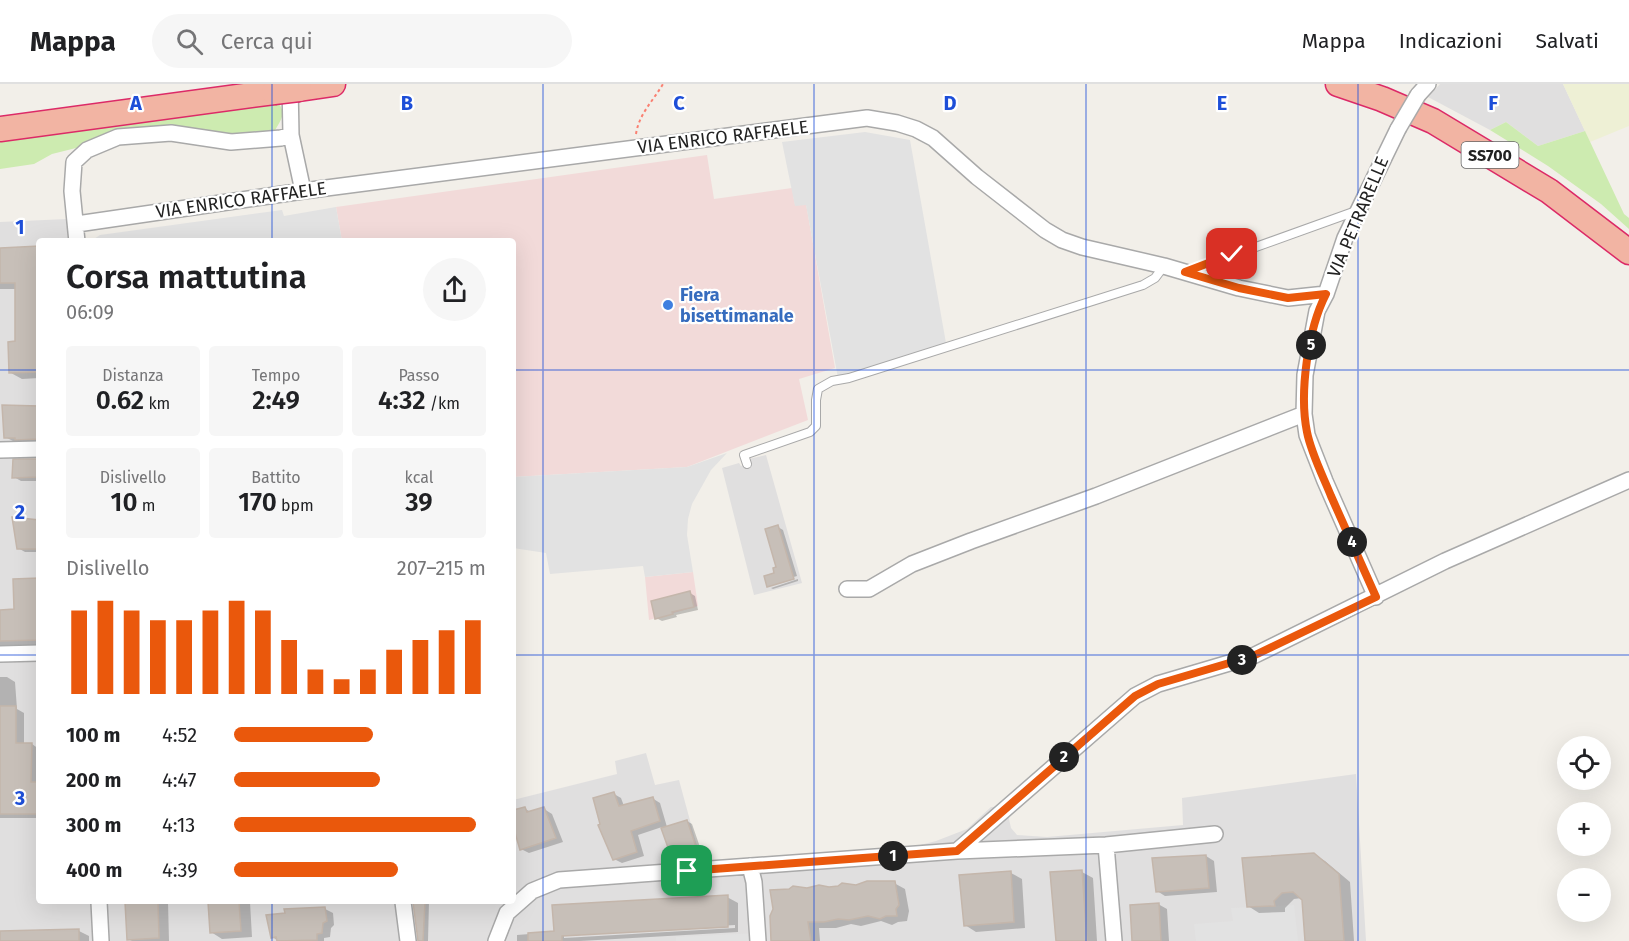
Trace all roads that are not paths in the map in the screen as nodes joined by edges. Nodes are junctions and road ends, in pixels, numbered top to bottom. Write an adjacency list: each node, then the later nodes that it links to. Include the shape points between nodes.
1 (333, 84): 3 (highway)
2 (1338, 84): 13 (highway, SS700, via 1433,121 1549,191)
3 (288, 88): 5 (highway); 6 (street)
4 (1423, 89): 10 (street, VIA PETRARELLE, bridge, via 1398,129)
5 (0, 129)
6 (291, 135): 7 (street); 11 (street, via 231,142 171,133 118,137 87,150 74,162 72,191)
7 (296, 158): 8 (street, via 306,174); 9 (street)
8 (335, 187): 9 (street, VIA ENRICO RAFFAELE); 14 (street, VIA ENRICO RAFFAELE, via 867,118 897,123 933,138 977,177 1062,240)
9 (303, 191): 11 (street, VIA ENRICO RAFFAELE)
10 (1358, 211): 15 (lane); 16 (street, VIA PETRARELLE)
11 (77, 224): 12 (street)
12 (77, 238)
13 (1629, 252)
14 (1164, 266): 15 (street, VIA ENRICO RAFFAELE); 20 (lane, via 1143,285 832,381 818,389 816,426 810,432 744,454)
15 (1185, 272): 16 (street, VIA ENRICO RAFFAELE, via 1288,298)
16 (1326, 294): 17 (street, VIA PETRARELLE, via 1317,311 1305,375)
17 (1304, 414): 22 (street, via 912,564 869,589); 23 (street, VIA PETRARELLE, via 1307,435 1325,481)
18 (36, 449): 19 (street)
19 (0, 450)
20 (747, 464)
21 (1629, 480): 23 (street, via 1445,561)
22 (847, 589)
23 (1376, 597): 28 (street, via 1253,656 1158,684 1135,696)
24 (36, 653): 25 (street)
25 (0, 654)
26 (1215, 834): 27 (street)
27 (1106, 845): 28 (street); 36 (street)
28 (957, 851): 29 (street)
29 (750, 866): 34 (street, via 559,880 532,891 507,913); 35 (street)
30 (99, 904): 32 (street)
31 (403, 904): 33 (street)
32 (101, 941)
33 (408, 941)
34 (496, 941)
35 (758, 941)
36 (1114, 941)

